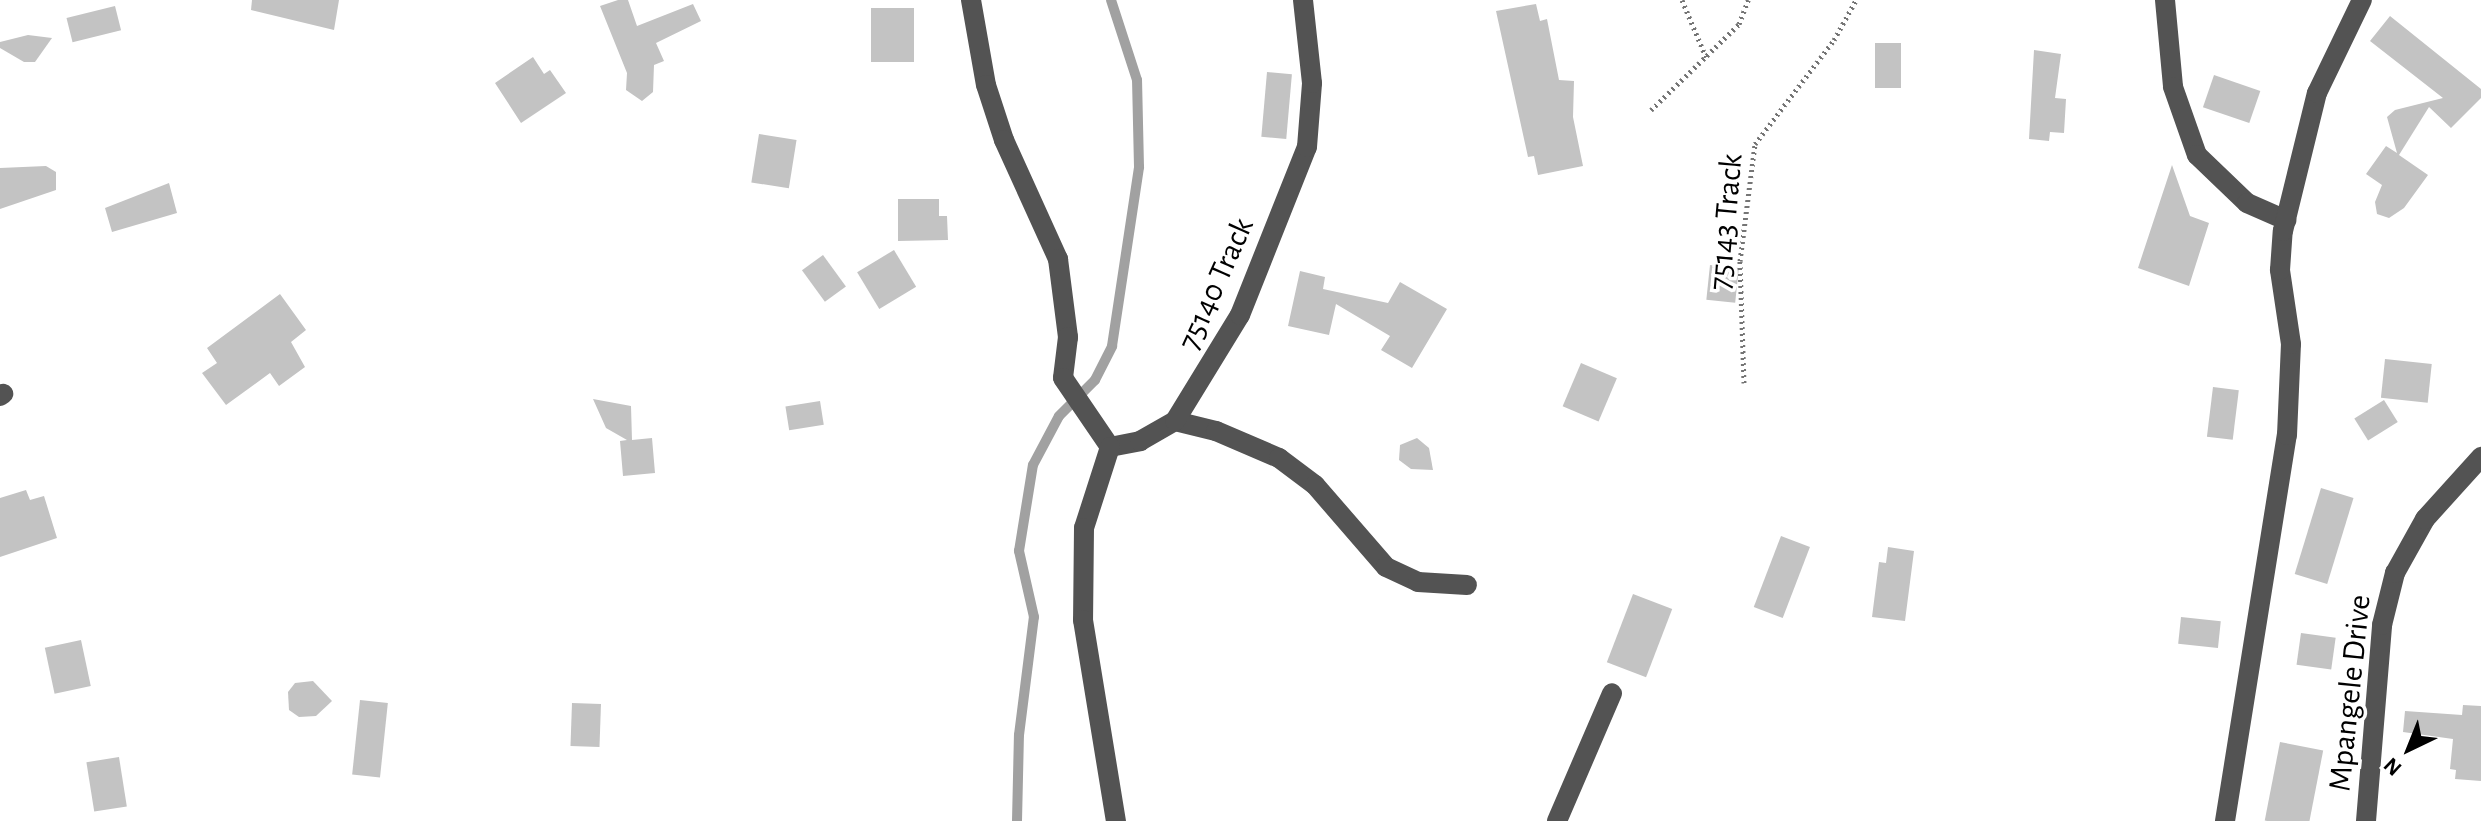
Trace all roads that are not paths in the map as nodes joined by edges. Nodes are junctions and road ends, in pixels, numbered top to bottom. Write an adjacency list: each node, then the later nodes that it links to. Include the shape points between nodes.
1 (971, 0): 7 (street, via 995,113 1058,259 1068,337 1063,378)
2 (1303, 0): 6 (street, 75140 Track, via 1312,83 1307,147 1240,315)
3 (2165, 0): 5 (street, via 2173,87 2197,155 2247,203)
4 (2362, 0): 5 (street, via 2317,93)
5 (2286, 220): 13 (street, via 2280,270 2291,344 2287,435)
6 (1175, 421): 7 (street, 75140 Track, via 1140,441); 9 (street, via 1216,431 1279,458 1315,485 1386,567 1418,582)
7 (1110, 447): 11 (street, via 1084,528 1083,620)
8 (2481, 457): 14 (street, Mpangele Drive, via 2425,519 2395,573 2382,625)
9 (1467, 585)
10 (1612, 693): 12 (street)
11 (1116, 821)
12 (1557, 821)
13 (2225, 821)
14 (2366, 821)

